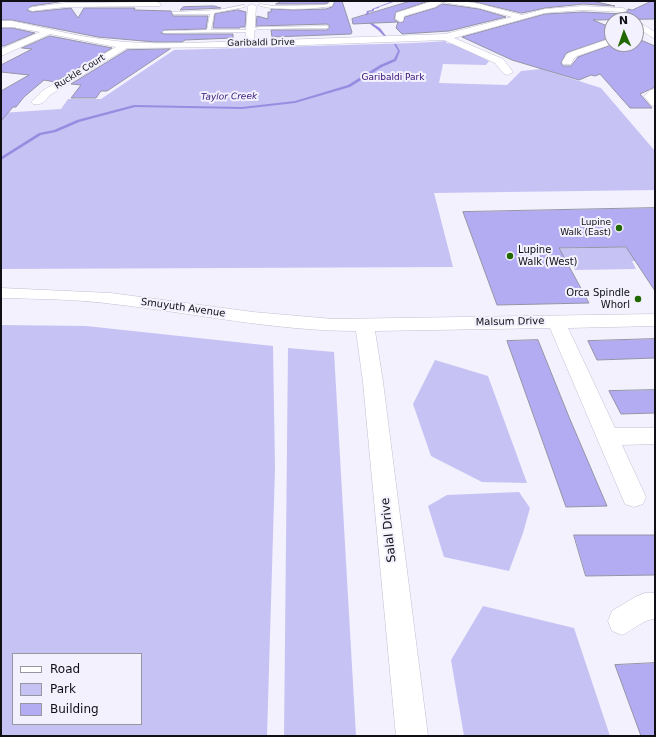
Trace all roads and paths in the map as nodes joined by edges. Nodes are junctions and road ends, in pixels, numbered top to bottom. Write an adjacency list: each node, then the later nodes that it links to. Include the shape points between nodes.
1 (25, 1): 10 (street)
2 (332, 1): 7 (lane, via 331,5 324,6 274,7)
3 (438, 1): 15 (street, via 432,6 399,15)
4 (445, 1): 14 (street, Garibaldi Drive, via 480,6)
5 (611, 1): 8 (street)
6 (158, 4): 10 (street, via 65,5)
7 (252, 4): 12 (lane, via 233,10); 20 (street)
8 (625, 5): 11 (street, Garibaldi Drive)
9 (533, 6): 11 (street, Garibaldi Drive)
10 (32, 9): 18 (street, via 28,17)
11 (545, 11): 14 (street, Garibaldi Drive)
12 (212, 12): 13 (lane); 23 (lane)
13 (173, 13)
14 (520, 17): 24 (street, Garibaldi Drive)
15 (400, 19)
16 (326, 21): 20 (lane, via 327,29)
17 (1, 24): 18 (street, Garibaldi Drive)
18 (12, 24): 21 (street, Garibaldi Drive)
19 (644, 28): 25 (street)
20 (252, 30): 23 (lane); 27 (street)
21 (48, 32): 29 (street, Garibaldi Drive); 30 (street)
22 (164, 32): 23 (lane)
23 (209, 32)
24 (445, 37): 27 (street, Garibaldi Drive); 32 (street, via 499,61)
25 (655, 37): 26 (street)
26 (644, 39)
27 (249, 44): 29 (street, Garibaldi Drive)
28 (604, 44): 31 (street, via 574,54)
29 (125, 45): 34 (street, Ruckle Court, via 46,93)
30 (1, 53)
31 (567, 62)
32 (508, 72)
33 (655, 92): 35 (street, via 650,96)
34 (37, 102)
35 (655, 102)
36 (1, 293): 39 (street, Smuyuth Avenue, via 111,298 253,318 315,324)
37 (655, 320): 38 (street, Malsum Drive)
38 (556, 321): 39 (street, Malsum Drive); 41 (street)
39 (365, 325): 45 (street, Salal Drive)
40 (655, 436): 41 (street)
41 (608, 437): 42 (street)
42 (634, 497)
43 (655, 606): 44 (street, via 645,606)
44 (622, 622)
45 (412, 736)

